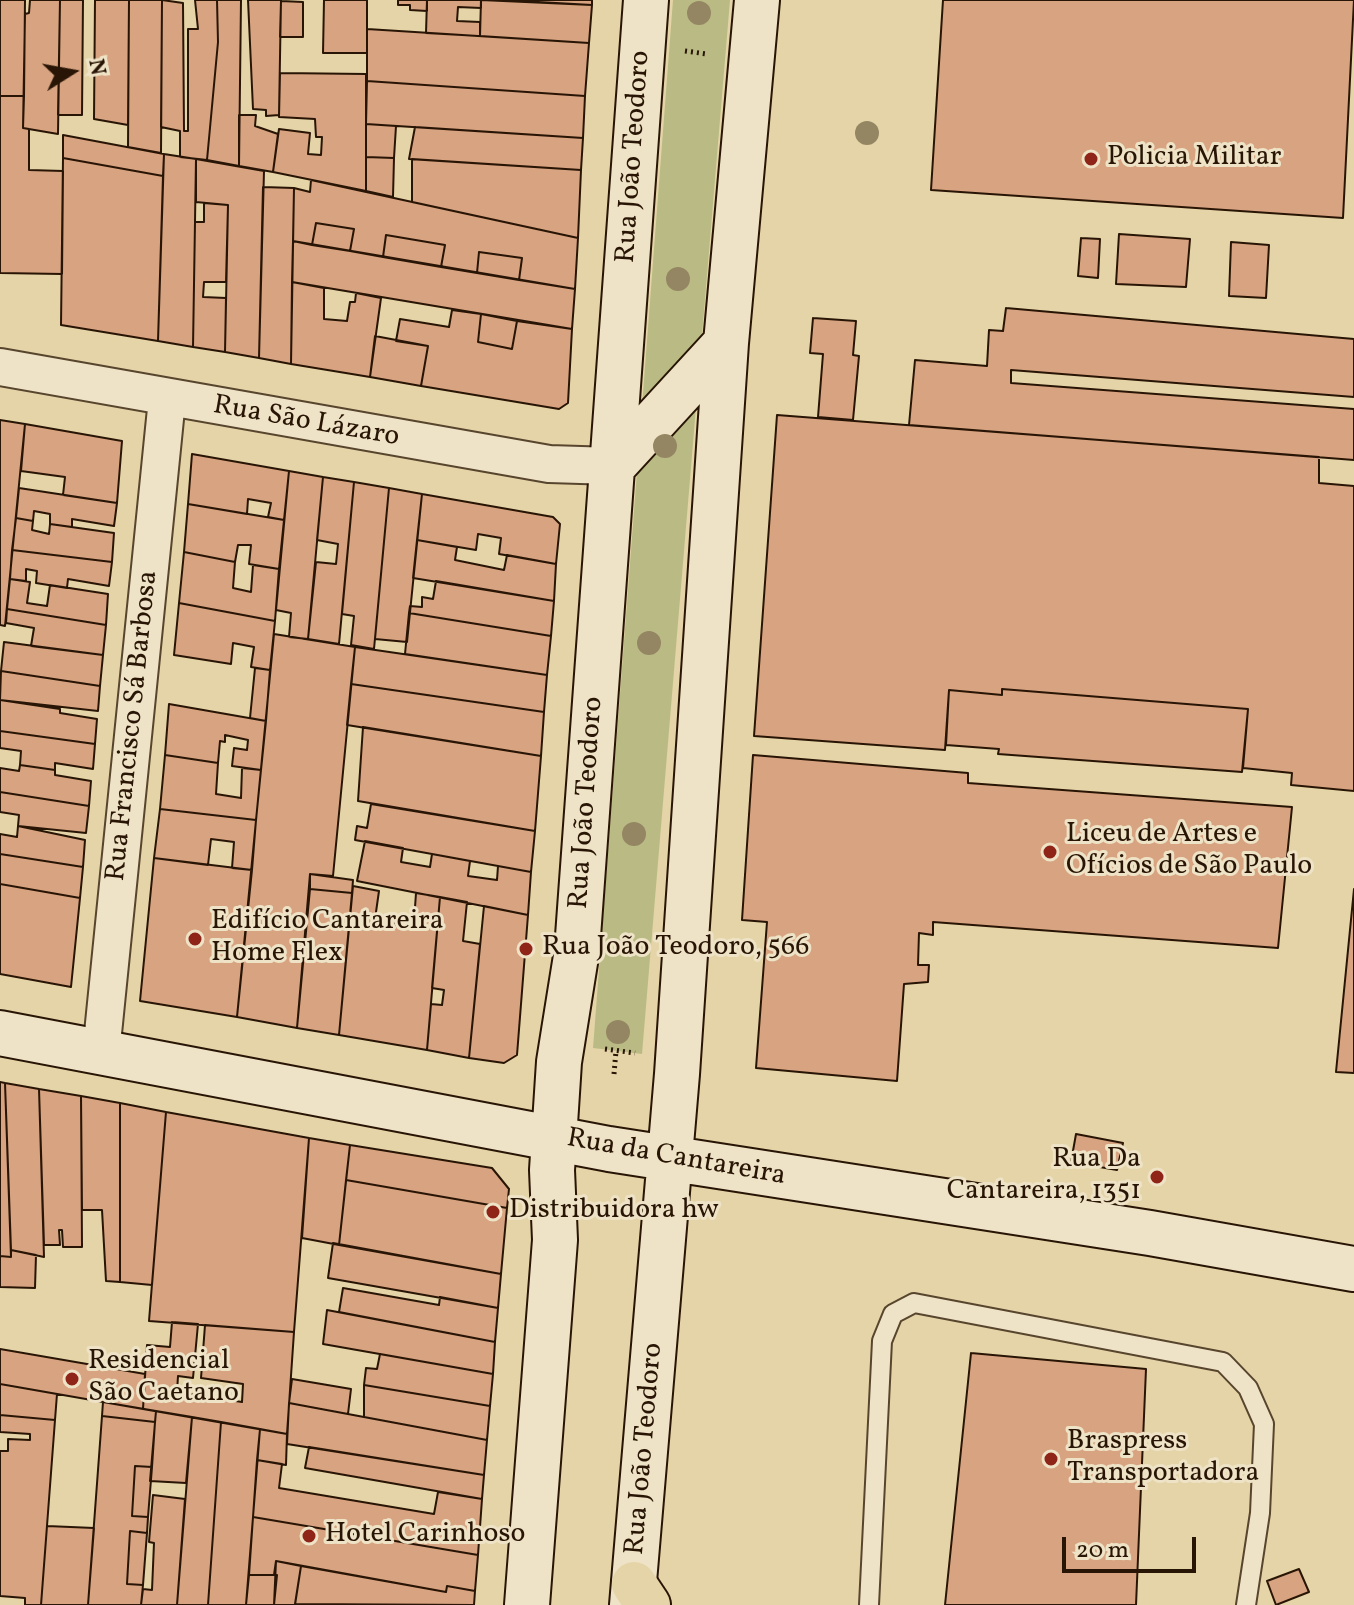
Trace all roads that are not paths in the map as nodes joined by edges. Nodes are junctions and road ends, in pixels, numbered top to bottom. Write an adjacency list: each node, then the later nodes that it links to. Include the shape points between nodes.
1 (646, 0): 6 (main road, Rua João Teodoro)
2 (757, 0): 3 (main road, Rua João Teodoro)
3 (726, 343): 6 (main road); 10 (main road, Rua João Teodoro)
4 (0, 367): 5 (street, Rua São Lázaro)
5 (167, 399): 6 (street, Rua São Lázaro, via 549,464); 8 (street, Rua Francisco Sá Barbosa)
6 (613, 466): 9 (main road, Rua João Teodoro, via 577,950 559,1062)
7 (0, 1033): 8 (main road, Rua da Cantareira)
8 (101, 1053): 9 (main road, Rua da Cantareira)
9 (556, 1138): 10 (main road, Rua da Cantareira); 13 (main road, Rua João Teodoro, via 555,1240)
10 (670, 1157): 11 (main road, Rua da Cantareira); 12 (main road, Rua João Teodoro)
11 (1354, 1269)
12 (638, 1598)
13 (527, 1605)
14 (869, 1605): 15 (lane, via 882,1341 893,1314 914,1303 1223,1362 1248,1388 1264,1424 1260,1513)
15 (1246, 1605)

